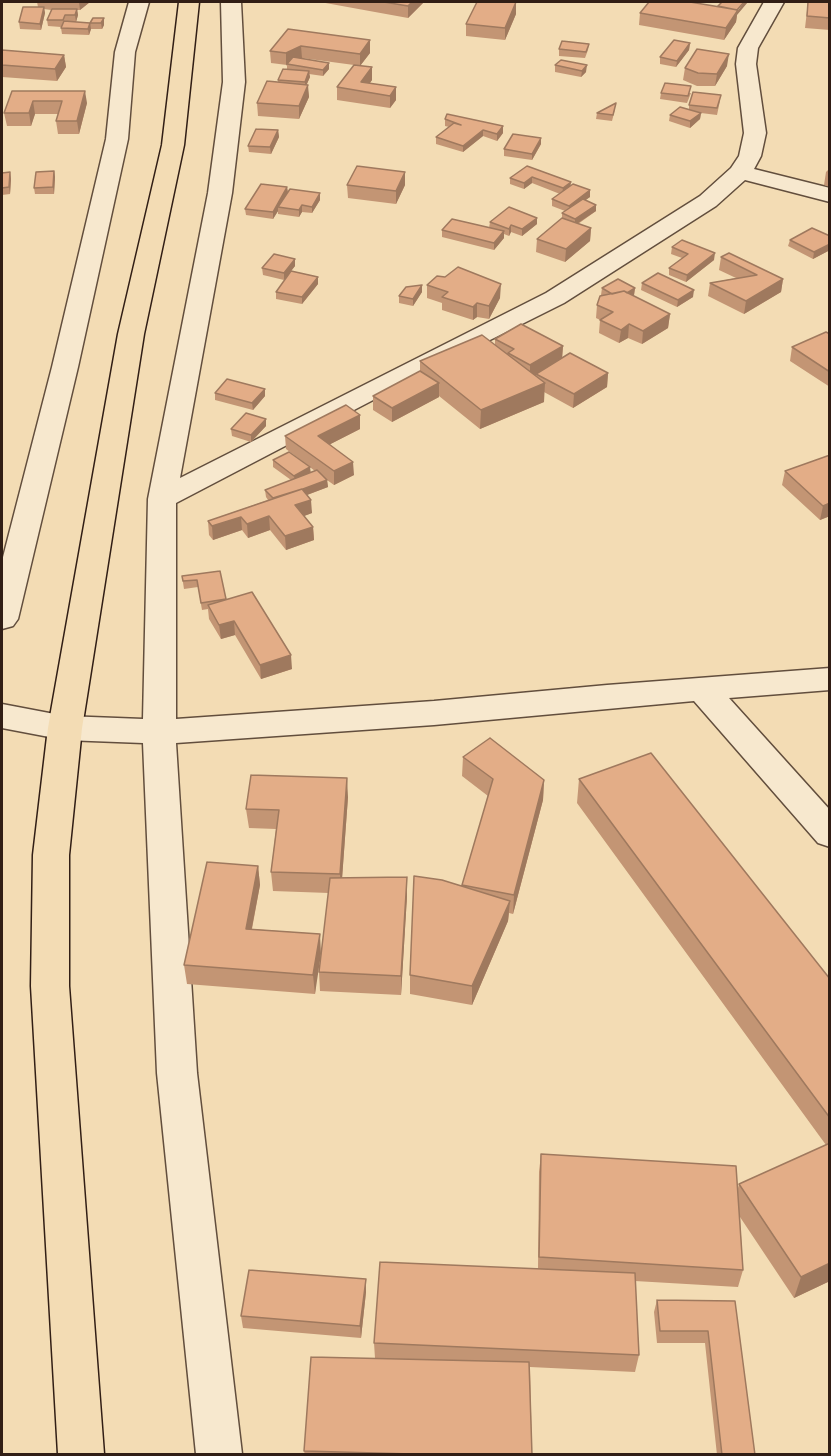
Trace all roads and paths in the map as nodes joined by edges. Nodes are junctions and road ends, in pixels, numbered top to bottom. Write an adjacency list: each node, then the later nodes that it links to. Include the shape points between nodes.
1 (139, 2): 8 (street, via 125,52 117,139)
2 (189, 2): 12 (highway, via 173,145 132,334)
3 (231, 2): 7 (street, via 234,82 220,193)
4 (774, 2): 5 (street, via 748,48 746,64 755,133 750,156)
5 (740, 172): 6 (street); 7 (street, via 708,201 555,298)
6 (830, 195)
7 (162, 499): 13 (street)
8 (2, 619)
9 (830, 679): 10 (street)
10 (702, 689): 13 (street); 14 (street)
11 (2, 716): 12 (street)
12 (65, 728): 13 (street); 15 (highway, via 51,855 50,986)
13 (159, 732): 16 (street, via 177,1073)
14 (830, 834)
15 (81, 1455)
16 (219, 1455)

